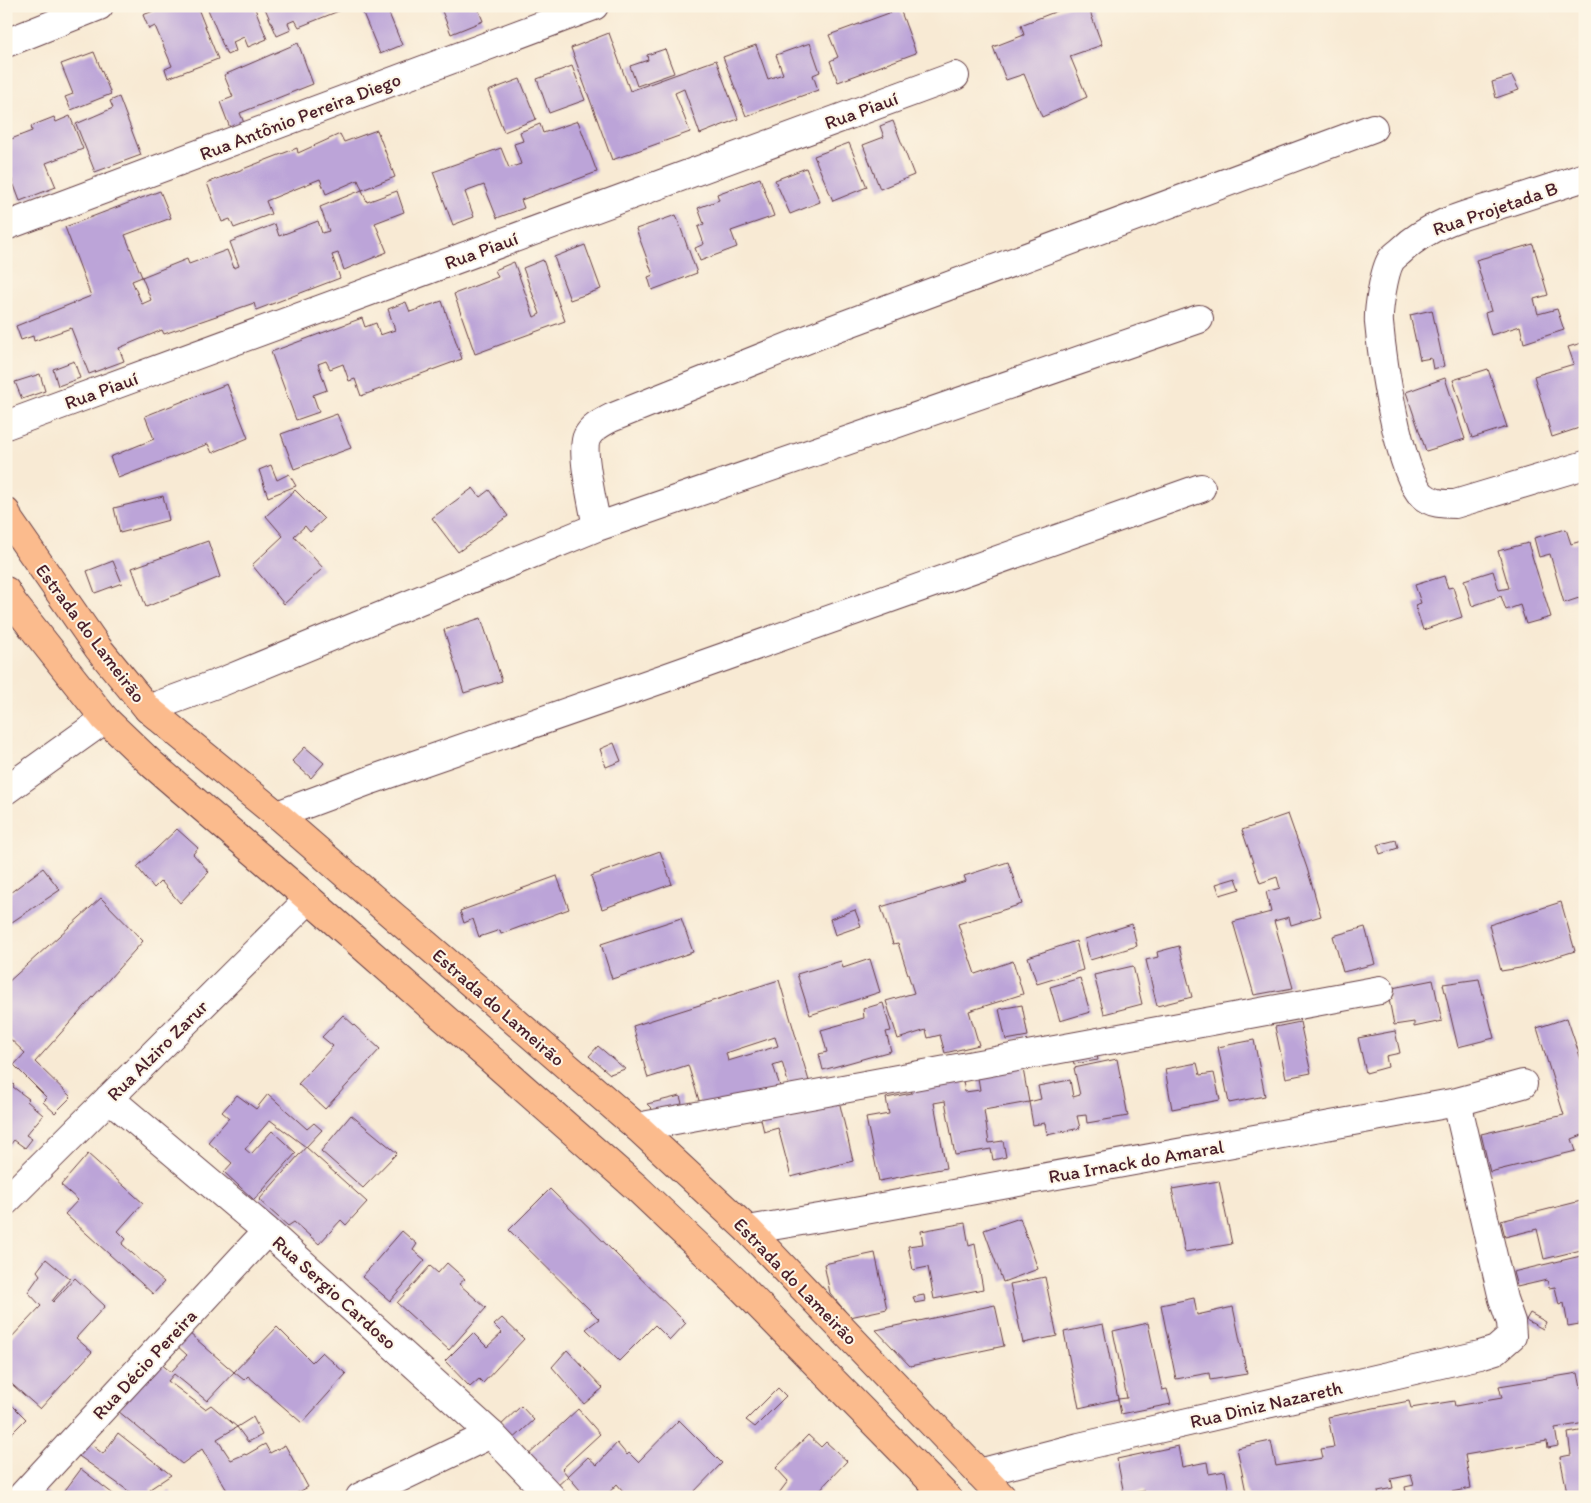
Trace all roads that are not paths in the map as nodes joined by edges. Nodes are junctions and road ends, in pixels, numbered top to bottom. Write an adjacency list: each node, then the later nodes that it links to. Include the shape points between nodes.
1 (99, 6): 3 (street)
2 (594, 6): 7 (street, Rua Antônio Pereira Diego)
3 (6, 43)
4 (956, 76): 9 (street, Rua Piauí)
5 (1373, 128): 13 (street, via 833,329 611,418 594,427 586,439 584,454)
6 (1585, 177): 10 (street, Rua Projetada B, via 1445,222 1414,238 1391,261 1382,291 1379,322 1400,446 1422,495 1436,502 1455,504)
7 (6, 226)
8 (1199, 319): 13 (street)
9 (6, 425)
10 (1585, 465)
11 (1201, 488): 18 (street)
12 (6, 512): 15 (main road, Estrada do Lameirão, via 98,648)
13 (597, 527): 15 (street, via 224,681)
14 (9, 600): 16 (main road, Estrada do Lameirão)
15 (148, 709): 18 (main road, Estrada do Lameirão)
16 (105, 719): 17 (street); 19 (main road, Estrada do Lameirão, via 153,766)
17 (6, 790)
18 (277, 815): 24 (main road, Estrada do Lameirão)
19 (309, 899): 22 (street, Rua Alziro Zarur); 33 (main road, Estrada do Lameirão, via 637,1188 737,1283)
20 (1380, 990): 24 (street)
21 (1523, 1084): 23 (street, Rua Irnack do Amaral)
22 (109, 1098): 25 (street, Rua Alziro Zarur); 27 (street, Rua Sergio Cardoso)
23 (1457, 1102): 26 (street, Rua Irnack do Amaral); 29 (street, Rua Diniz Nazareth, via 1511,1322 1512,1336 1496,1350)
24 (638, 1127): 26 (main road, Estrada do Lameirão)
25 (6, 1201)
26 (748, 1230): 29 (main road, Estrada do Lameirão)
27 (267, 1231): 28 (street, Rua Sergio Cardoso); 30 (street, Rua Décio Pereira)
28 (491, 1434): 31 (street); 32 (street, Rua Sergio Cardoso)
29 (979, 1473): 34 (main road, Estrada do Lameirão)
30 (21, 1497)
31 (360, 1497)
32 (551, 1497)
33 (947, 1497)
34 (1002, 1497)

